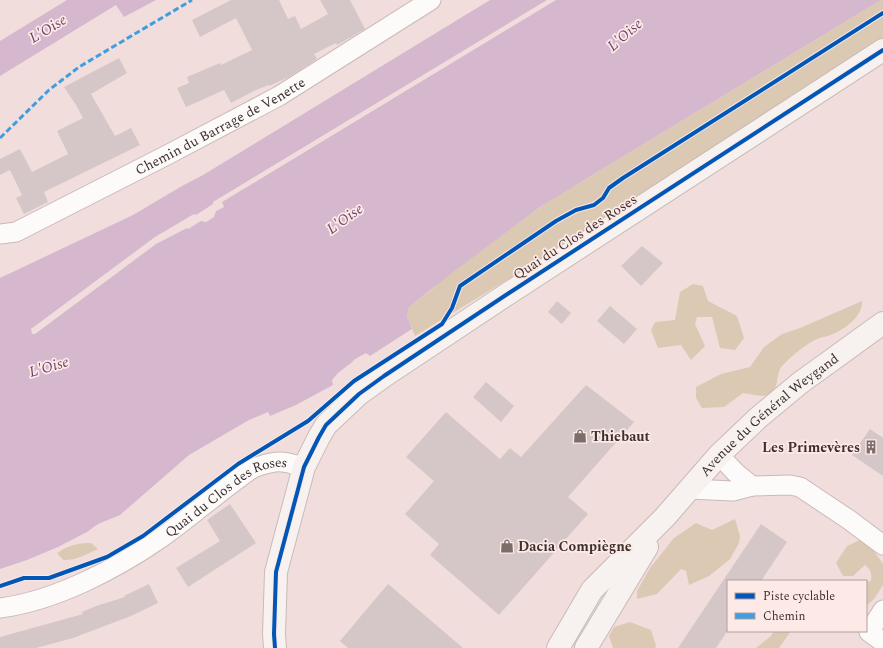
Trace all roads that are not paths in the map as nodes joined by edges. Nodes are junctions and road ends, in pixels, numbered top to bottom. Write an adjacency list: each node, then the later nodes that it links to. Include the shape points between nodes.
1 (431, 0): 3 (street, Chemin du Barrage de Venette, via 279,96 16,232)
2 (883, 50): 6 (street, Quai du Clos des Roses, via 358,394 326,425)
3 (0, 234)
4 (883, 323): 5 (street, Avenue du Général Weygand, via 800,383)
5 (719, 455): 7 (street); 8 (street, Avenue du Général Weygand)
6 (304, 467): 11 (street, Quai du Clos des Roses, via 283,461 253,468 130,559 75,586 42,598); 14 (street, via 276,572)
7 (752, 486): 8 (street, via 733,491); 10 (street, via 800,487)
8 (689, 489): 9 (street, Avenue du Général Weygand)
9 (665, 517): 15 (street, Avenue du Général Weygand, via 592,590); 16 (street, Avenue du Général Weygand)
10 (883, 545)
11 (0, 608)
12 (883, 610): 13 (street)
13 (876, 637)
14 (275, 648)
15 (558, 648)
16 (586, 648)

